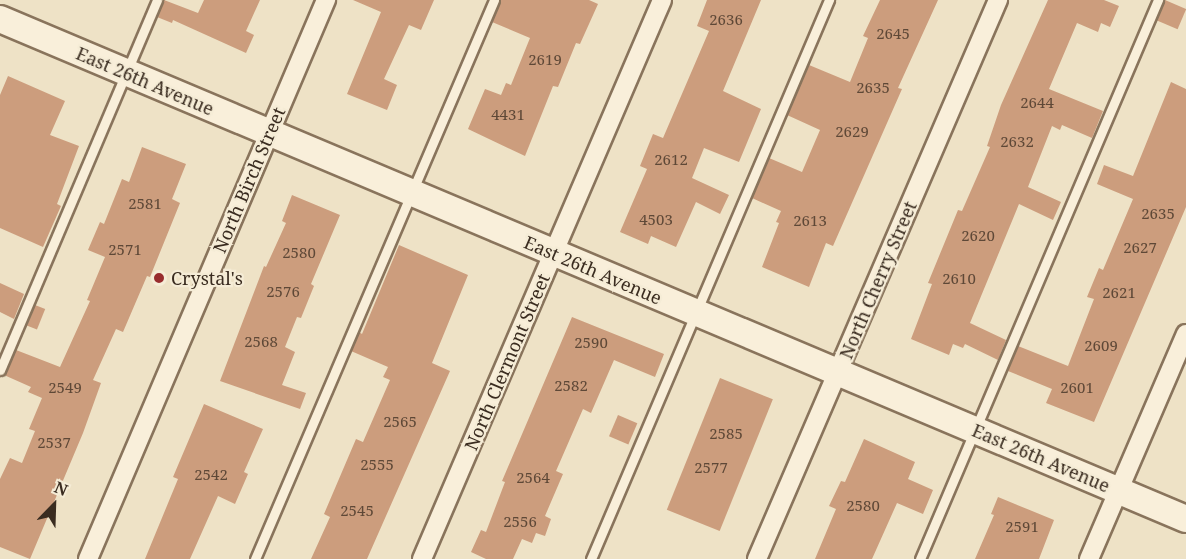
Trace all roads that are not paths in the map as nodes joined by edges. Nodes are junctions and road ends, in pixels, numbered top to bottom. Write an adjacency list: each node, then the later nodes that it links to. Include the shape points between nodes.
1 (158, 0): 9 (lane)
2 (326, 0): 10 (street, North Birch Street)
3 (494, 0): 11 (lane)
4 (662, 0): 12 (street, North Clermont Street)
5 (829, 0): 13 (lane)
6 (998, 0): 16 (street, North Cherry Street)
7 (1158, 0): 17 (lane)
8 (0, 19): 9 (street, East 26th Avenue)
9 (126, 72): 10 (street, East 26th Avenue); 15 (lane)
10 (268, 133): 11 (street, East 26th Avenue); 20 (street, North Birch Street)
11 (411, 193): 12 (street, East 26th Avenue); 21 (lane)
12 (554, 253): 13 (street, East 26th Avenue); 22 (street, North Clermont Street)
13 (696, 313): 16 (street, East 26th Avenue); 23 (lane)
14 (1186, 334): 18 (street)
15 (0, 370)
16 (838, 373): 17 (street, East 26th Avenue); 24 (street, North Cherry Street)
17 (974, 430): 18 (street, East 26th Avenue); 25 (lane)
18 (1118, 491): 19 (street, East 26th Avenue); 26 (street)
19 (1186, 519)
20 (88, 559)
21 (255, 559)
22 (422, 559)
23 (591, 559)
24 (757, 559)
25 (920, 559)
26 (1089, 559)

